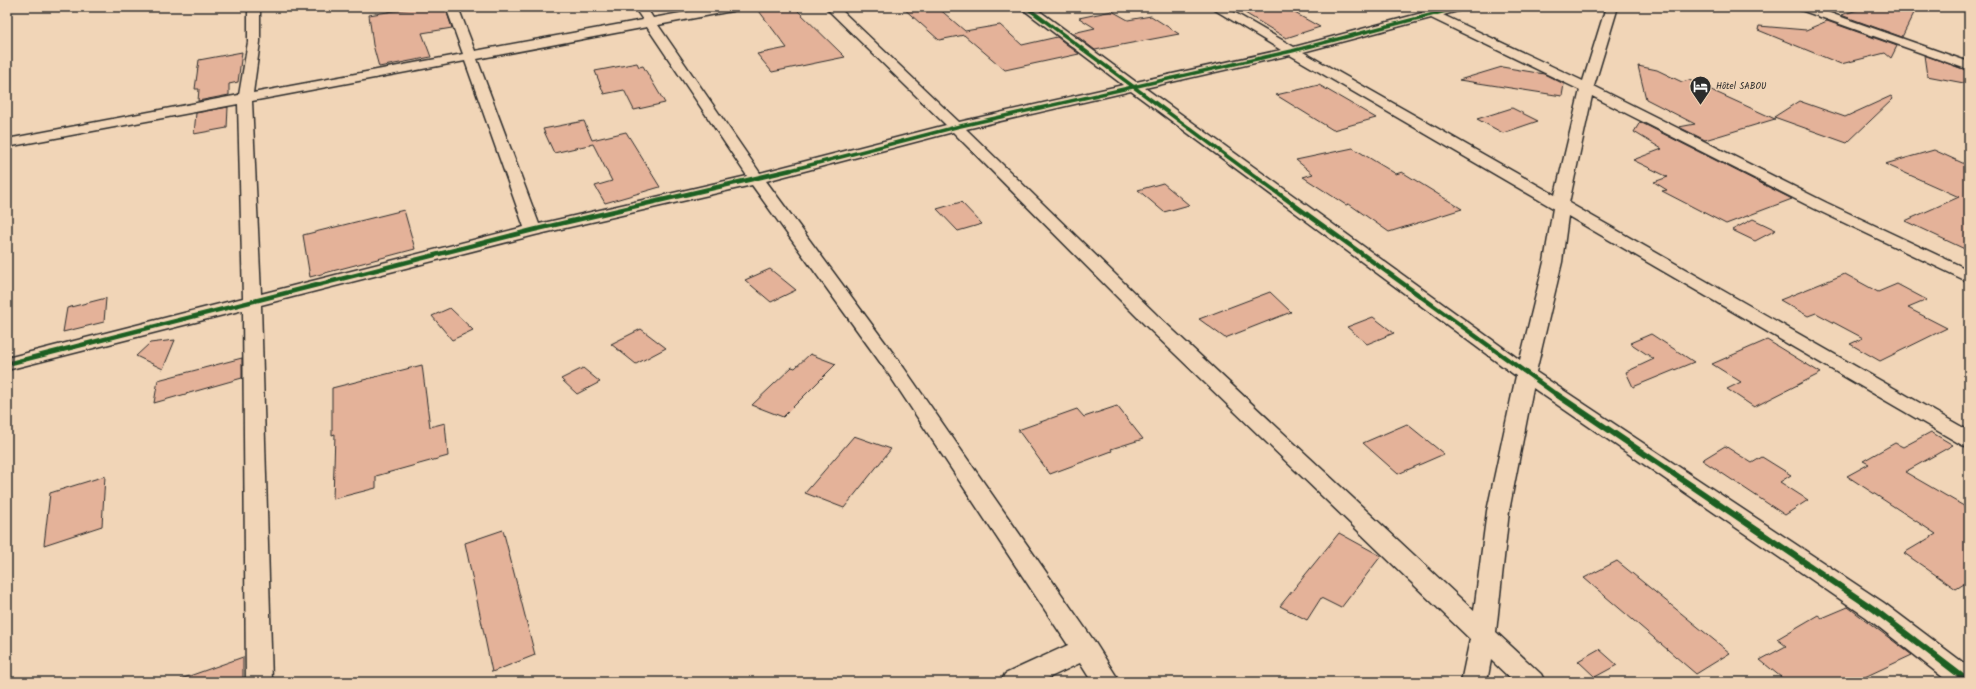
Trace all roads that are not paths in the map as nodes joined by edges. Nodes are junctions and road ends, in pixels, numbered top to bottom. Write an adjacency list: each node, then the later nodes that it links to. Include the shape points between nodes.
1 (254, 7): 18 (street, via 254,42)
2 (452, 7): 14 (street)
3 (732, 7): 12 (street)
4 (831, 7): 19 (street)
5 (1026, 7): 16 (street)
6 (1216, 7): 13 (street)
7 (1416, 7): 11 (street)
8 (1461, 7): 11 (street)
9 (1612, 7): 17 (street)
10 (1802, 7): 15 (street)
11 (1430, 14): 13 (street); 17 (street)
12 (645, 15): 14 (street); 21 (street)
13 (1292, 51): 16 (street); 22 (street)
14 (469, 56): 18 (street); 23 (street)
15 (1969, 66)
16 (1132, 86): 19 (street); 27 (street)
17 (1587, 88): 22 (street); 24 (street)
18 (245, 98): 20 (street); 25 (street)
19 (956, 127): 21 (street); 29 (street, via 1152,321)
20 (7, 143)
21 (756, 179): 23 (street); 30 (street, via 897,372)
22 (1561, 205): 27 (street, via 1553,262); 28 (street)
23 (533, 230): 25 (street)
24 (1969, 277)
25 (252, 301): 26 (street); 31 (street)
26 (7, 364)
27 (1526, 374): 29 (street, via 1498,511); 36 (street, via 1875,610)
28 (1969, 440)
29 (1483, 636): 34 (street); 35 (street)
30 (1086, 649): 32 (street); 33 (street)
31 (259, 682)
32 (1014, 682)
33 (1107, 682)
34 (1474, 682)
35 (1532, 682)
36 (1969, 682)

